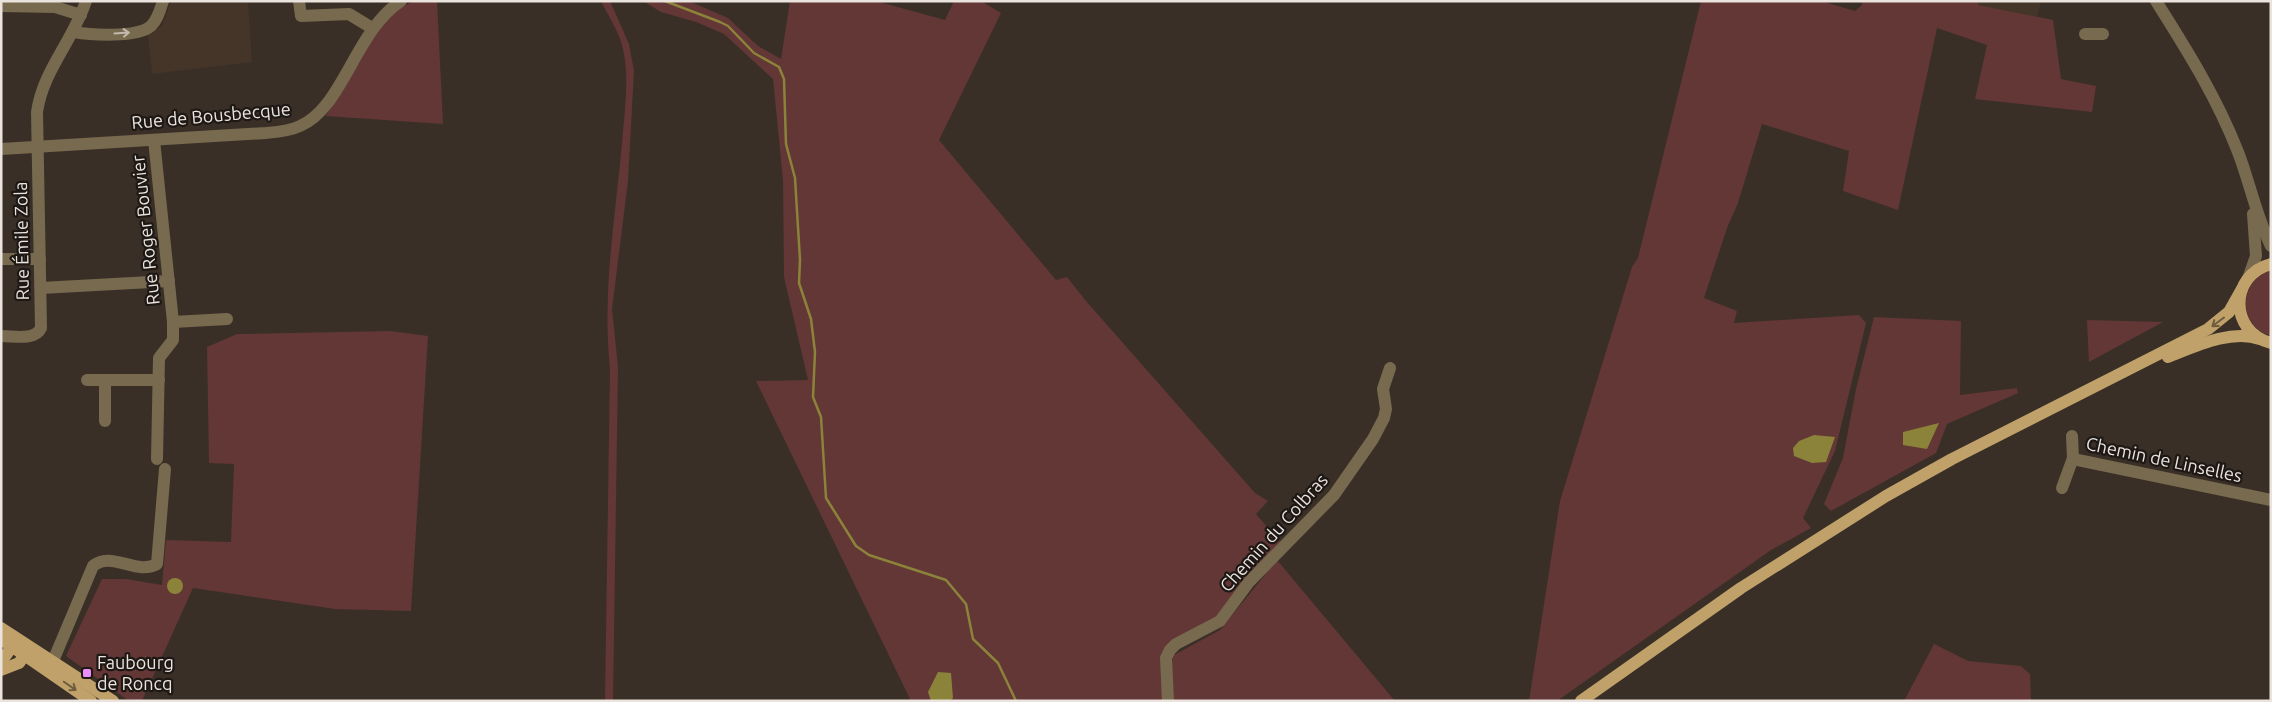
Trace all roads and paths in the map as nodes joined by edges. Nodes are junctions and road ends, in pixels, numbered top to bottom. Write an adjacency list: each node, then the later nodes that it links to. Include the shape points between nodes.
1 (86, 1): 7 (street, Rue Émile Zola)
2 (163, 1): 9 (street, one-way to 2, via 95,34 143,30 155,22)
3 (299, 1): 8 (street, via 301,16 349,14)
4 (401, 1): 8 (street, Rue de Bousbecque)
5 (2156, 1): 15 (street, via 2212,92 2238,151)
6 (1, 6): 7 (street, via 55,6)
7 (81, 15): 9 (street, Rue Émile Zola)
8 (372, 28): 12 (street, Rue de Bousbecque, via 324,108 302,126 276,132)
9 (74, 32): 13 (street, Rue Émile Zola, via 52,65 40,95 36,118)
10 (2085, 34): 11 (street)
11 (2104, 34)
12 (154, 140): 13 (street, Rue de Bousbecque); 21 (street, Rue Roger Bouvier)
13 (37, 146): 14 (street, Rue de Bousbecque); 18 (street, Rue Émile Zola)
14 (1, 149)
15 (2251, 194): 16 (street); 20 (street, via 2256,256)
16 (2271, 246)
17 (1, 259): 18 (street)
18 (40, 259): 22 (street, Rue Émile Zola)
19 (2271, 264): 20 (main road)
20 (2249, 276): 23 (main road)
21 (169, 281): 22 (street); 25 (street, Rue Roger Bouvier)
22 (41, 288): 26 (street, Rue Émile Zola, via 38,334)
23 (2242, 288): 27 (main road, via 2241,318 2249,330); 32 (main road, one-way to 32, via 2229,312 2216,324)
24 (227, 319): 25 (street, Rue Roger Bouvier)
25 (173, 322): 31 (street, via 174,340 160,356)
26 (1, 336)
27 (2266, 341): 32 (main road, via 2242,335 2210,342)
28 (1390, 368): 48 (street, Chemin du Colbras, via 1383,389 1384,418 1334,495 1249,582 1220,622 1170,650 1166,658)
29 (87, 380): 30 (street)
30 (105, 380): 31 (street); 33 (street)
31 (159, 380): 36 (street)
32 (2108, 381): 49 (main road, via 1952,459 1861,511 1747,584)
33 (105, 421)
34 (2072, 436): 35 (street, Chemin de Linselles)
35 (2073, 458): 38 (street); 39 (street, Chemin de Linselles)
36 (157, 459)
37 (166, 469): 43 (street, via 157,564 137,566 104,560 92,566)
38 (2062, 488)
39 (2271, 500)
40 (1, 628): 41 (main road)
41 (10, 642): 42 (main road); 44 (main road)
42 (28, 651): 43 (main road); 45 (main road, via 16,665); 46 (main road, one-way to 46)
43 (53, 661): 47 (main road)
44 (1, 662)
45 (1, 670)
46 (92, 701)
47 (113, 701)
48 (1168, 701)
49 (1581, 701)

